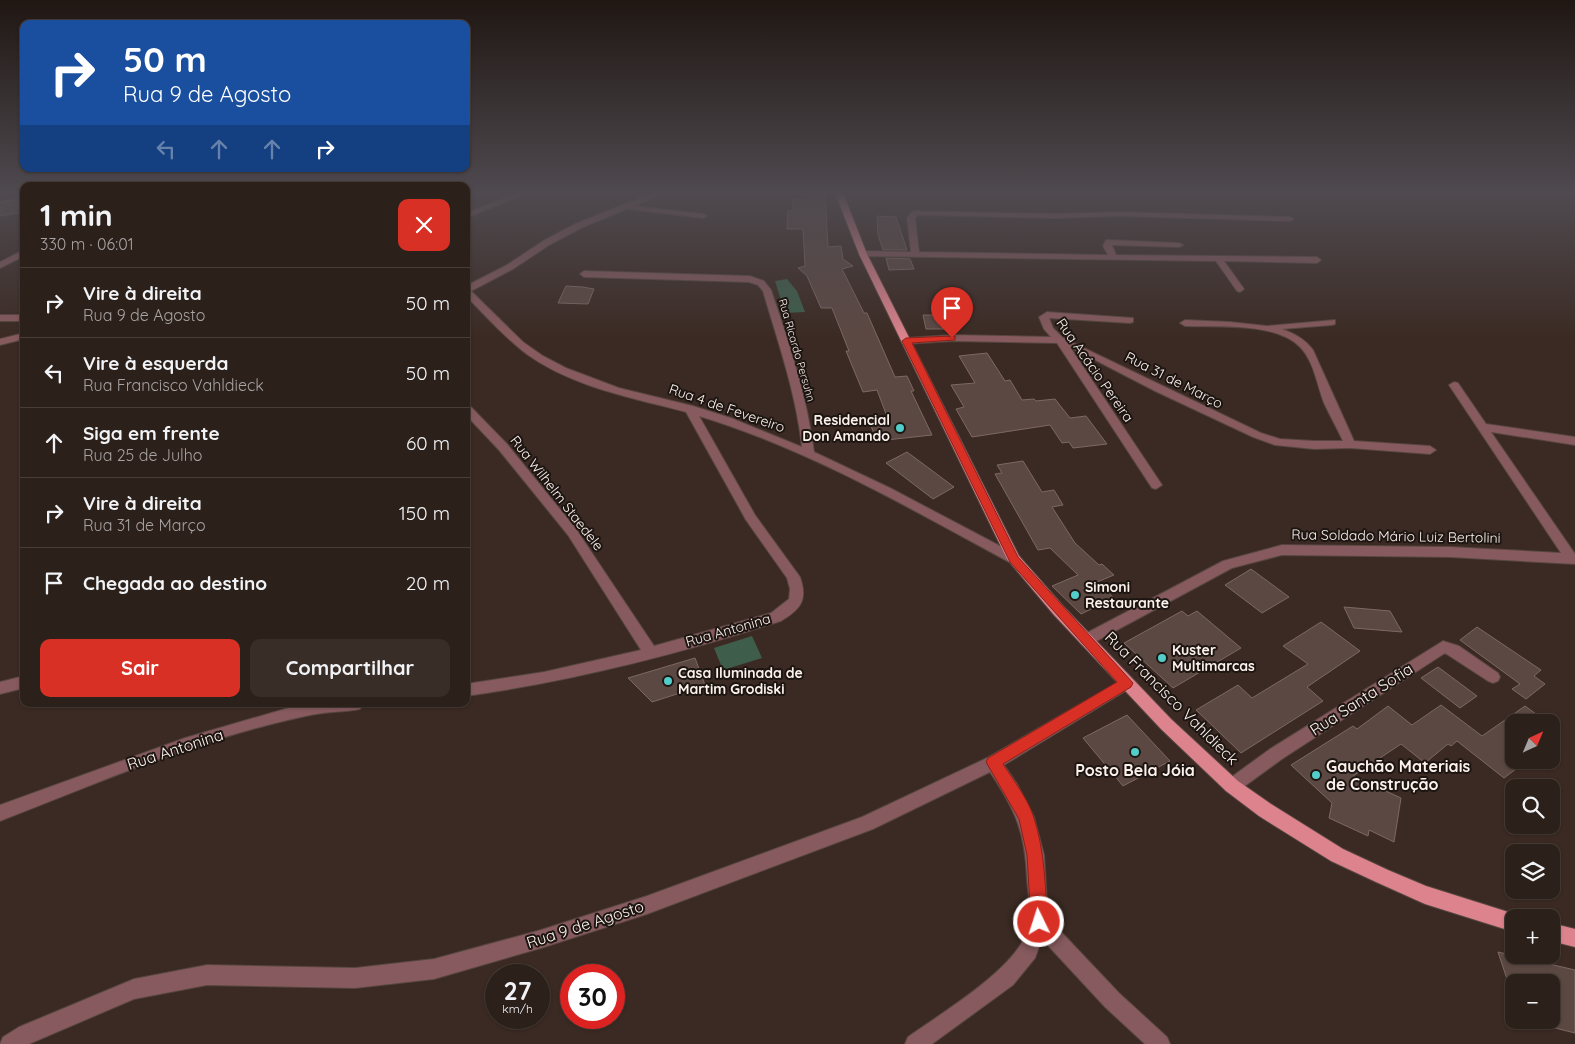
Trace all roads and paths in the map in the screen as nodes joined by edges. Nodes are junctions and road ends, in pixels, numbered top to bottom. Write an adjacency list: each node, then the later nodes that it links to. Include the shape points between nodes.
1 (549, 242): 13 (street)
2 (858, 242): 6 (main road, Rua Francisco Vahldieck)
3 (914, 242): 7 (street)
4 (1178, 245): 8 (street, via 1109,242 1107,246)
5 (20, 254): 11 (street)
6 (863, 254): 7 (street); 24 (main road, Rua Francisco Vahldieck)
7 (915, 254): 8 (street)
8 (1113, 257): 9 (street)
9 (1219, 260): 10 (street); 14 (street)
10 (1316, 260)
11 (0, 265)
12 (584, 274): 33 (street, Rua Ricardo Persuhn, via 750,279 761,283 767,290 788,357)
13 (470, 288)
14 (1240, 289)
15 (470, 294): 27 (street, Rua 4 de Fevereiro, via 544,361 599,385)
16 (0, 318): 17 (street)
17 (20, 318)
18 (1130, 320): 23 (street, Rua Acácio Pereira, via 1047,315 1044,321)
19 (1332, 322): 21 (street)
20 (1185, 324): 21 (street)
21 (1266, 328): 31 (street, via 1291,336 1310,353)
22 (20, 337): 25 (street)
23 (1060, 340): 24 (street, Rua 31 de Março, via 952,338); 31 (street, Rua 31 de Março, via 1257,435 1279,442 1314,446); 34 (street, Rua Acácio Pereira)
24 (906, 341): 35 (main road, Rua Francisco Vahldieck)
25 (0, 342)
26 (1454, 385): 29 (street)
27 (689, 408): 33 (street, Rua 4 de Fevereiro, via 752,429); 38 (street, Rua Antonina, via 750,517 793,577 796,601 776,617)
28 (470, 412): 38 (street, Rua Wilhelm Staedele, via 503,447 572,532)
29 (1482, 427): 30 (street); 36 (street)
30 (1575, 442)
31 (1350, 444): 32 (street, Rua 31 de Março)
32 (1430, 450)
33 (810, 454): 35 (street, Rua 4 de Fevereiro)
34 (1156, 485)
35 (1014, 559): 37 (main road, Rua Francisco Vahldieck)
36 (1573, 559): 37 (street, Rua Soldado Mário Luiz Bertolini, via 1450,552 1282,550 1228,564)
37 (1086, 640): 41 (main road, Rua Francisco Vahldieck)
38 (650, 652): 43 (street, Rua Antonina, via 591,667)
39 (1492, 677): 46 (street, Rua Santa Sofia, via 1454,650 1443,647 1276,754)
40 (20, 683): 42 (street)
41 (1127, 683): 45 (street, Rua 9 de Agosto); 46 (main road, Rua Francisco Vahldieck)
42 (0, 688)
43 (470, 688)
44 (328, 707): 47 (street, Rua Antonina, via 300,710 216,735)
45 (993, 762): 49 (street, via 1026,817 1034,855); 52 (street, Rua 9 de Agosto, via 867,823 646,905 541,939 434,969 355,978 208,975 134,989 26,1034)
46 (1232, 786): 48 (main road, Rua Francisco Vahldieck, via 1337,855 1425,895)
47 (0, 812)
48 (1505, 920)
49 (1039, 922): 53 (street, via 1028,951 1006,978); 54 (street, via 1112,1000)
50 (1560, 934): 51 (main road)
51 (1575, 938)
52 (10, 1044)
53 (915, 1044)
54 (1160, 1044)

